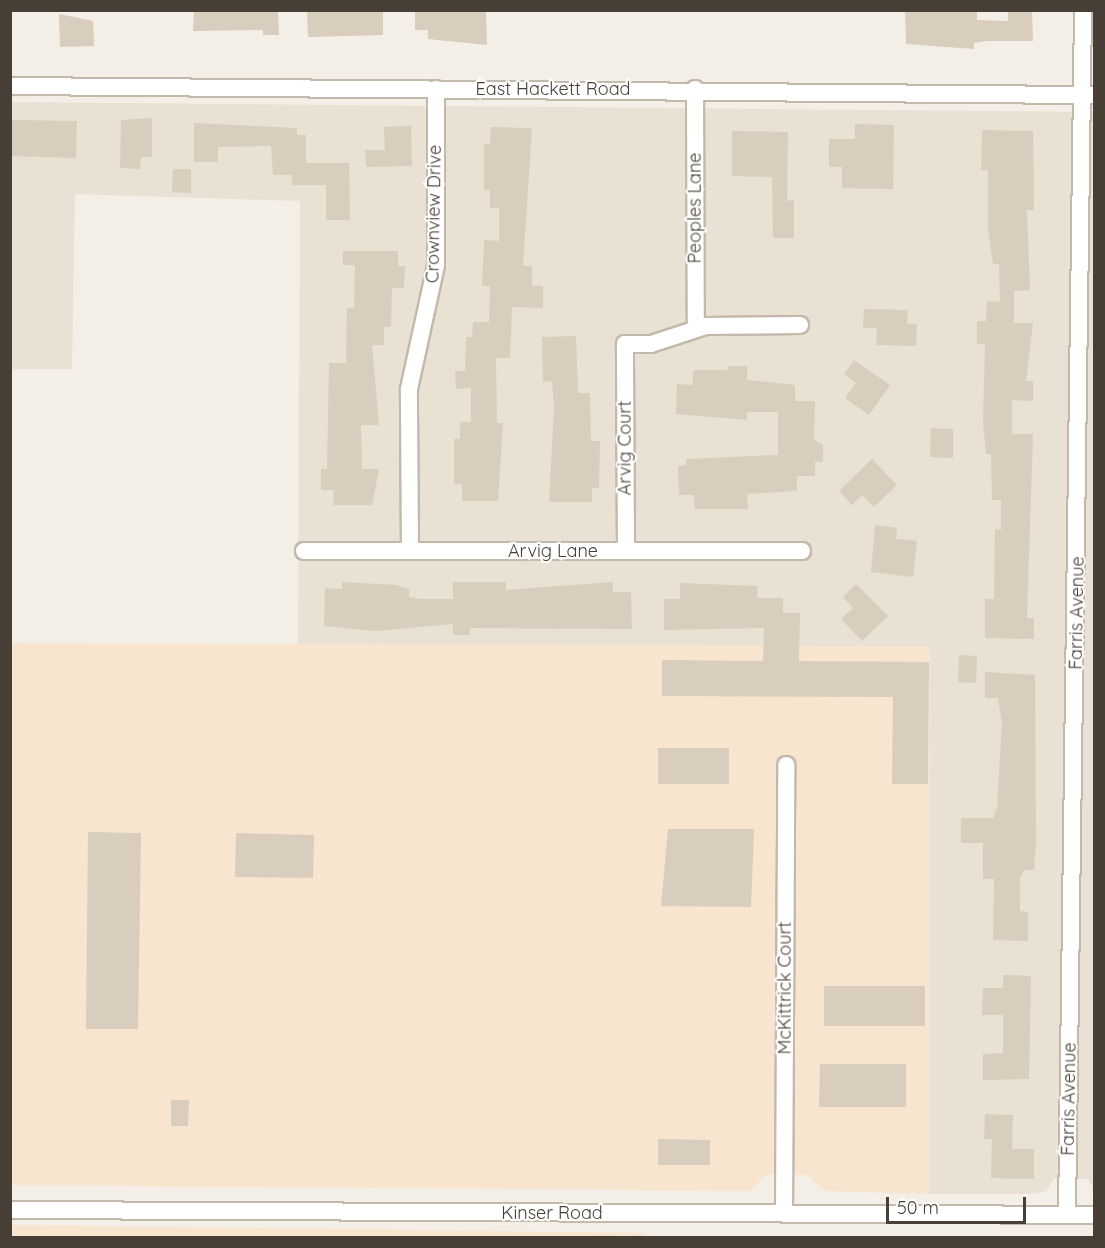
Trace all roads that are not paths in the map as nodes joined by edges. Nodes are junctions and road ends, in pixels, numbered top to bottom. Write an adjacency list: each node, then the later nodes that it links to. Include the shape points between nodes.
1 (1083, 10): 5 (street, Farris Avenue)
2 (10, 86): 3 (street, East Hackett Road)
3 (436, 89): 4 (street, East Hackett Road); 8 (street, Crownview Drive, via 436,265 409,389)
4 (695, 89): 5 (street, East Hackett Road); 7 (street, Peoples Lane)
5 (1090, 95): 15 (street, Farris Avenue)
6 (800, 325): 7 (street)
7 (696, 327): 10 (street, Arvig Court, via 651,344 625,344)
8 (410, 551): 9 (street, Arvig Lane); 10 (street, Arvig Lane)
9 (304, 552)
10 (626, 552): 11 (street, Arvig Lane)
11 (801, 552)
12 (786, 765): 14 (street, McKittrick Court)
13 (10, 1210): 14 (street, Kinser Road)
14 (784, 1212): 15 (street, Kinser Road)
15 (1067, 1215): 16 (street, Kinser Road)
16 (1095, 1215)

